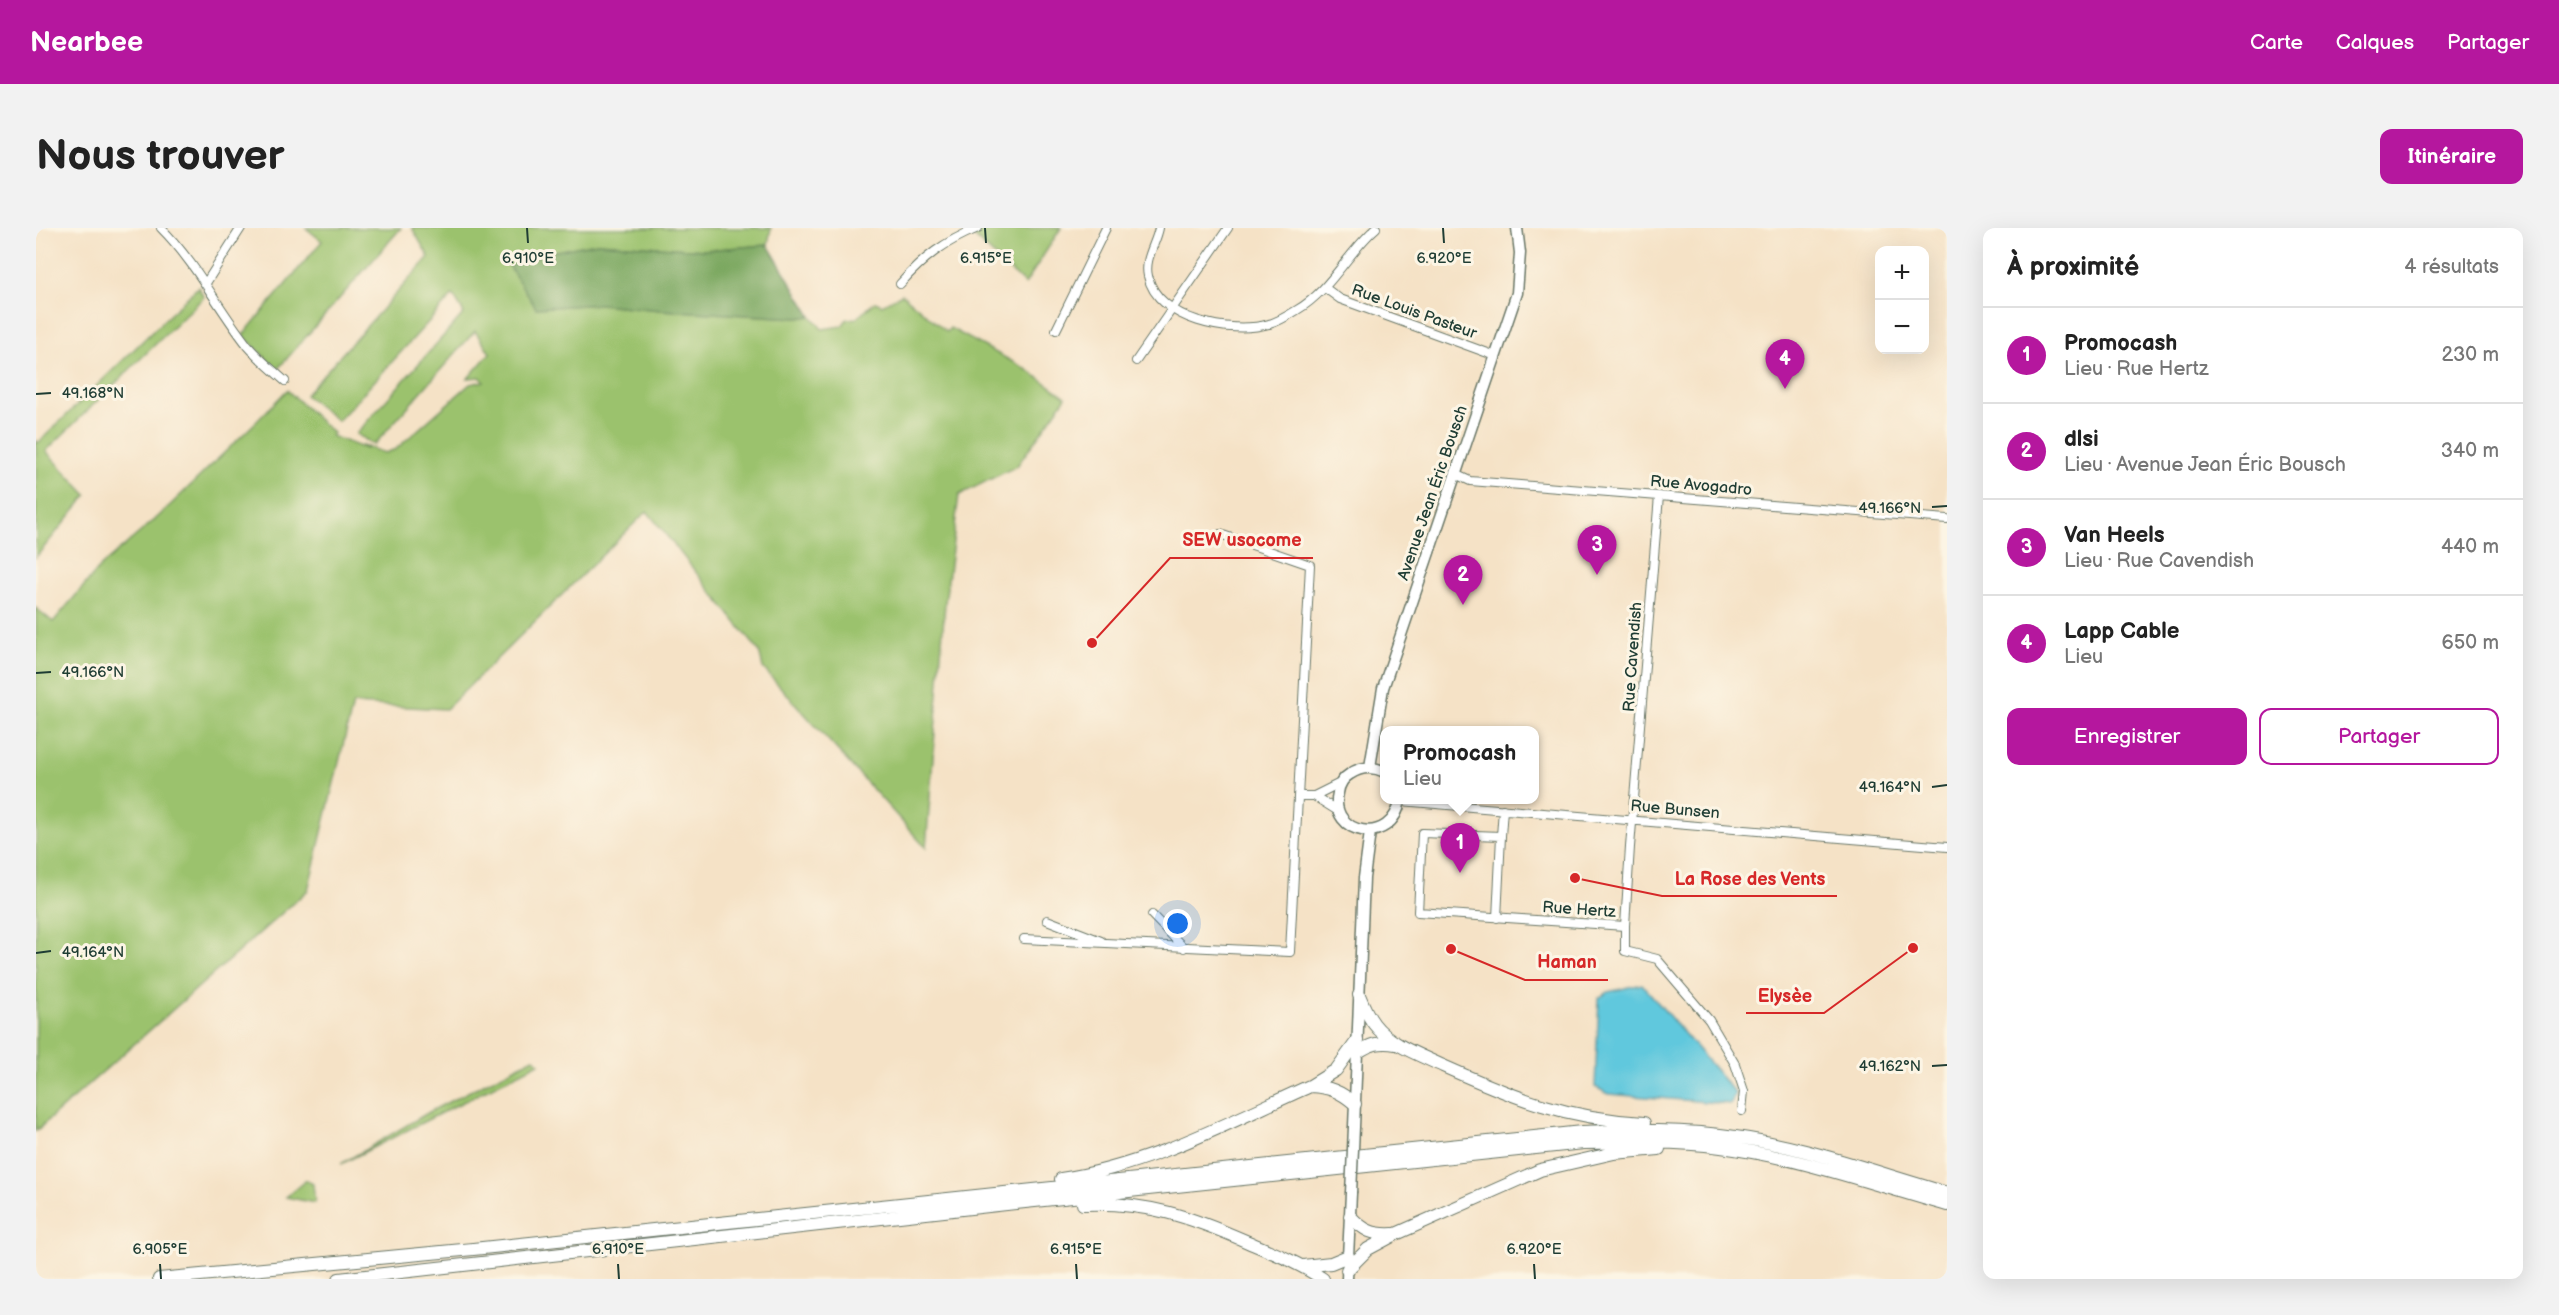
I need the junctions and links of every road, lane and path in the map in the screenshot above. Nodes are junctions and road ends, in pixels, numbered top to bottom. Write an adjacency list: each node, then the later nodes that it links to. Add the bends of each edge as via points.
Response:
1 (161, 228): 9 (street)
2 (241, 228): 9 (street)
3 (978, 228): 10 (street, via 922,259)
4 (1106, 228): 13 (street)
5 (1159, 228): 12 (street, via 1147,274 1152,291)
6 (1228, 228): 12 (street)
7 (1376, 228): 11 (street)
8 (1516, 228): 14 (main road, Avenue Jean Éric Bousch, via 1520,253 1517,293)
9 (206, 283): 16 (street, via 250,348)
10 (900, 285)
11 (1325, 288): 12 (street, via 1298,310 1269,324 1232,327 1193,320); 14 (street, Rue Louis Pasteur, via 1340,299)
12 (1172, 309): 15 (street)
13 (1056, 330)
14 (1496, 356): 17 (main road, Avenue Jean Éric Bousch)
15 (1136, 361)
16 (285, 381)
17 (1455, 474): 18 (street, Rue Avogadro, via 1470,481); 21 (main road, Avenue Jean Éric Bousch, via 1383,688)
18 (1659, 496): 19 (street, Rue Avogadro); 30 (street, Rue Cavendish)
19 (1947, 519)
20 (1220, 534): 24 (street, via 1310,565)
21 (1370, 767): 22 (main road); 23 (main road, via 1359,768)
22 (1380, 770)
23 (1342, 782): 25 (street); 29 (main road, via 1336,799)
24 (1299, 796): 25 (street); 40 (street, via 1290,952)
25 (1314, 796): 29 (street)
26 (1399, 804): 31 (main road, via 1391,822)
27 (1446, 804): 28 (street, Rue Bunsen)
28 (1503, 809): 30 (street, Rue Bunsen); 32 (street)
29 (1338, 811): 31 (main road, via 1355,829)
30 (1633, 820): 33 (street, Rue Bunsen); 37 (street, Rue Hertz)
31 (1370, 832): 41 (main road)
32 (1501, 836): 35 (street); 35 (street, Rue Hertz, via 1422,833 1418,912)
33 (1947, 847)
34 (1152, 915): 40 (street)
35 (1497, 918): 37 (street, Rue Hertz)
36 (1047, 920): 39 (street)
37 (1624, 926): 46 (street, via 1625,951 1657,959 1709,1020 1735,1064 1744,1091)
38 (1024, 939): 39 (street)
39 (1109, 944): 40 (street)
40 (1184, 948)
41 (1359, 995): 42 (highway, via 1373,1023); 43 (main road)
42 (1397, 1044): 43 (highway); 47 (highway, via 1504,1093 1553,1110 1600,1120 1684,1126)
43 (1357, 1047): 44 (highway, via 1336,1070); 45 (main road)
44 (1310, 1086): 45 (highway, via 1341,1092); 49 (highway, via 1139,1162 1090,1175)
45 (1355, 1104): 52 (main road, bridge)
46 (1742, 1111)
47 (1721, 1141): 48 (highway, via 1807,1152); 49 (highway, via 1642,1130 1582,1132); 50 (highway, via 1584,1143); 51 (highway); 53 (highway, via 1691,1150 1614,1153 1539,1170)
48 (1947, 1193)
49 (965, 1197): 57 (highway)
50 (1025, 1202): 55 (highway, via 1113,1202 1154,1207 1195,1219); 58 (highway)
51 (1947, 1205)
52 (1350, 1216): 53 (highway, via 1363,1230 1377,1235); 54 (main road)
53 (1396, 1234): 56 (highway, via 1368,1249)
54 (1348, 1256): 55 (highway, via 1331,1263); 56 (main road)
55 (1302, 1266): 59 (highway)
56 (1347, 1275)
57 (159, 1279)
58 (339, 1279)
59 (1323, 1279)

